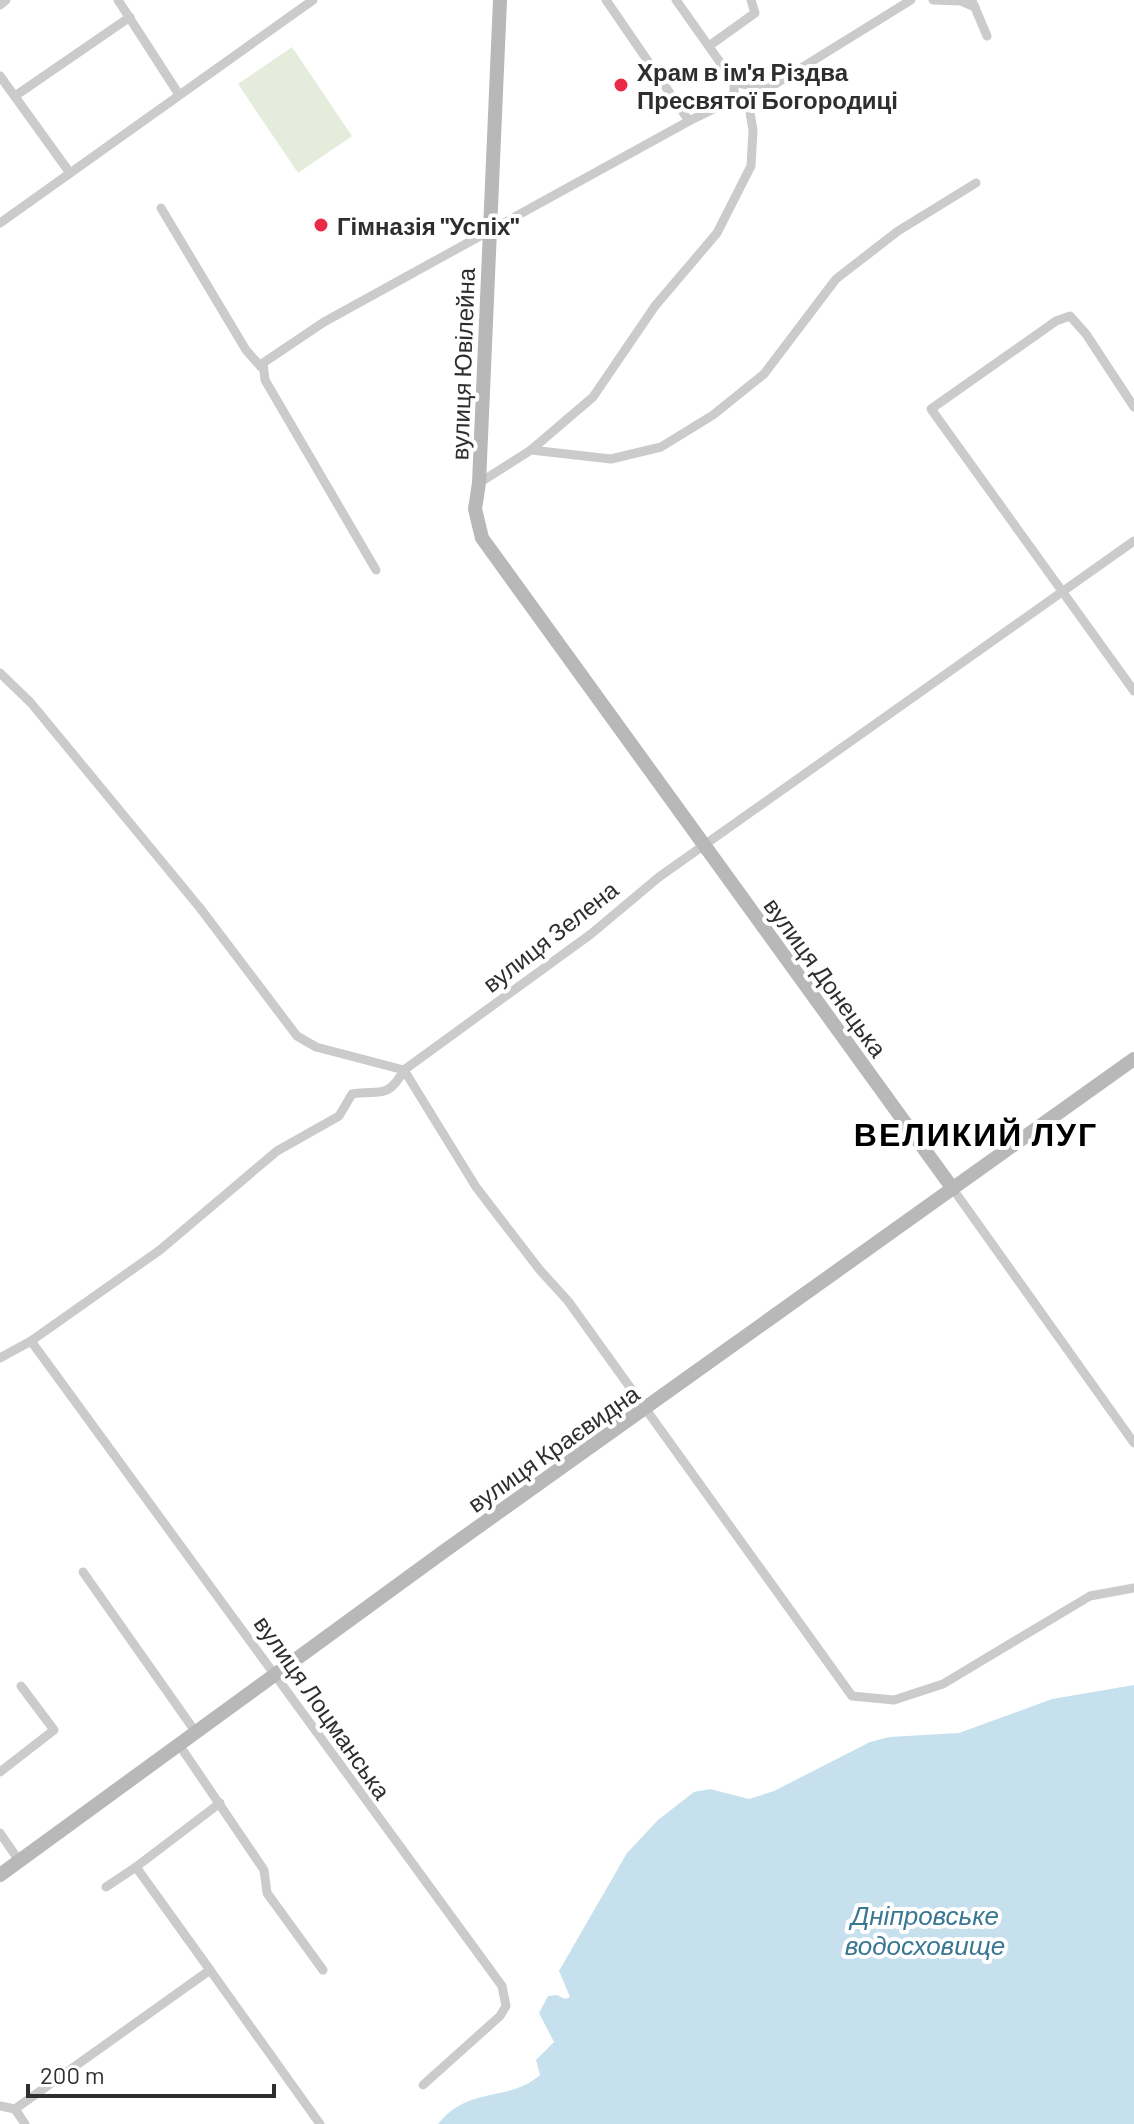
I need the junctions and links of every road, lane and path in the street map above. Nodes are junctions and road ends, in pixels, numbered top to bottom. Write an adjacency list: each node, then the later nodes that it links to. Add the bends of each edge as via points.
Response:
1 (6, 0): 12 (street)
2 (118, 0): 13 (street)
3 (313, 0): 19 (street)
4 (500, 0): 28 (street, вулиця Ювілейна)
5 (606, 0): 23 (street)
6 (676, 0): 15 (street)
7 (751, 0): 15 (street, via 755,13)
8 (911, 0): 18 (street)
9 (933, 0): 10 (street)
10 (950, 0): 11 (street)
11 (973, 4): 14 (street)
12 (0, 5)
13 (130, 17): 19 (street); 20 (street)
14 (987, 36)
15 (709, 46): 17 (street)
16 (0, 76): 20 (street)
17 (734, 82): 18 (street); 21 (street)
18 (766, 89): 22 (street)
19 (178, 93): 24 (street)
20 (15, 96): 24 (street)
21 (734, 99): 22 (street); 23 (street)
22 (748, 101): 31 (street, via 751,166 717,233 655,306 593,397)
23 (689, 121): 28 (street)
24 (70, 173): 27 (street)
25 (976, 183): 31 (street, via 898,231 836,279 764,374 661,447 611,459)
26 (161, 208): 29 (street)
27 (0, 223)
28 (490, 229): 29 (street, via 324,322); 32 (street, вулиця Ювілейна)
29 (261, 367): 35 (street)
30 (1134, 407): 36 (street, via 1070,316 931,409)
31 (531, 450): 32 (street)
32 (479, 483): 33 (street, вулиця Ювілейна, via 475,509)
33 (482, 538): 39 (street, вулиця Донецька)
34 (1134, 541): 36 (street, вулиця Зелена)
35 (376, 570)
36 (1063, 592): 38 (street); 39 (street, вулиця Зелена)
37 (0, 673): 41 (street, via 31,703 200,908 297,1036 316,1047)
38 (1134, 691)
39 (705, 847): 41 (street, вулиця Зелена); 42 (street, вулиця Донецька)
40 (1134, 1059): 42 (street, вулиця Краєвидна)
41 (404, 1070): 43 (street, вулиця Зелена, via 383,1093 352,1094 339,1116 277,1151 169,1243); 45 (street, via 468,1176 561,1292)
42 (953, 1189): 45 (street, вулиця Краєвидна); 46 (street, вулиця Донецька)
43 (31, 1341): 44 (street, вулиця Зелена); 49 (street, вулиця Лоцманська)
44 (0, 1358)
45 (645, 1410): 48 (street, via 802,1622 844,1690 861,1699 894,1700 943,1684 1090,1596); 49 (street, вулиця Краєвидна)
46 (1134, 1443)
47 (83, 1572): 51 (street)
48 (1134, 1588)
49 (278, 1676): 51 (street, вулиця Краєвидна); 62 (street, вулиця Лоцманська, via 506,1995 506,2006 493,2025)
50 (21, 1686): 53 (street, via 54,1730)
51 (197, 1734): 52 (street, вулиця Краєвидна)
52 (180, 1746): 54 (street); 56 (street, вулиця Краєвидна)
53 (0, 1772)
54 (220, 1803): 57 (street); 61 (street, via 264,1870 267,1893)
55 (0, 1833): 56 (street)
56 (20, 1862): 58 (street, вулиця Краєвидна)
57 (136, 1867): 59 (street); 60 (street)
58 (0, 1875)
59 (106, 1887)
60 (210, 1970): 64 (street); 66 (street)
61 (323, 1970)
62 (423, 2085)
63 (0, 2106): 64 (street)
64 (15, 2109): 65 (street)
65 (25, 2124)
66 (320, 2124)

